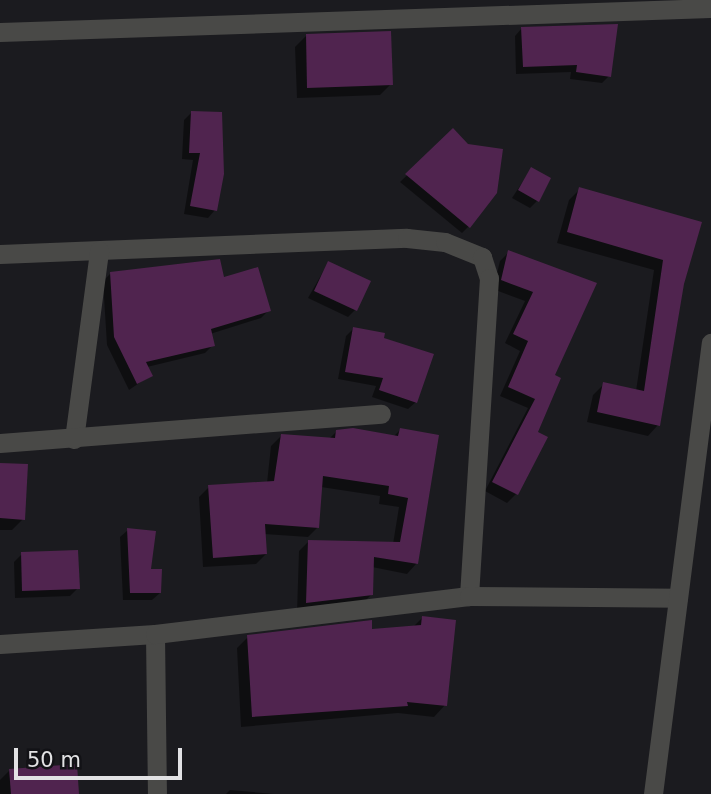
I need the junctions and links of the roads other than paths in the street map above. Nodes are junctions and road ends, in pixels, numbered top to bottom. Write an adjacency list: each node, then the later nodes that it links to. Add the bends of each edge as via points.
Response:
1 (711, 8): 2 (street)
2 (0, 32)
3 (99, 251): 4 (street); 8 (street); 10 (street, via 407,238 445,242 482,257 489,278)
4 (0, 254)
5 (711, 343): 7 (street)
6 (381, 414): 8 (street)
7 (706, 420): 11 (street)
8 (74, 439): 9 (street)
9 (0, 443)
10 (469, 596): 11 (street); 12 (street)
11 (678, 598): 15 (street)
12 (155, 634): 13 (street); 14 (street)
13 (0, 644)
14 (157, 794)
15 (653, 794)

